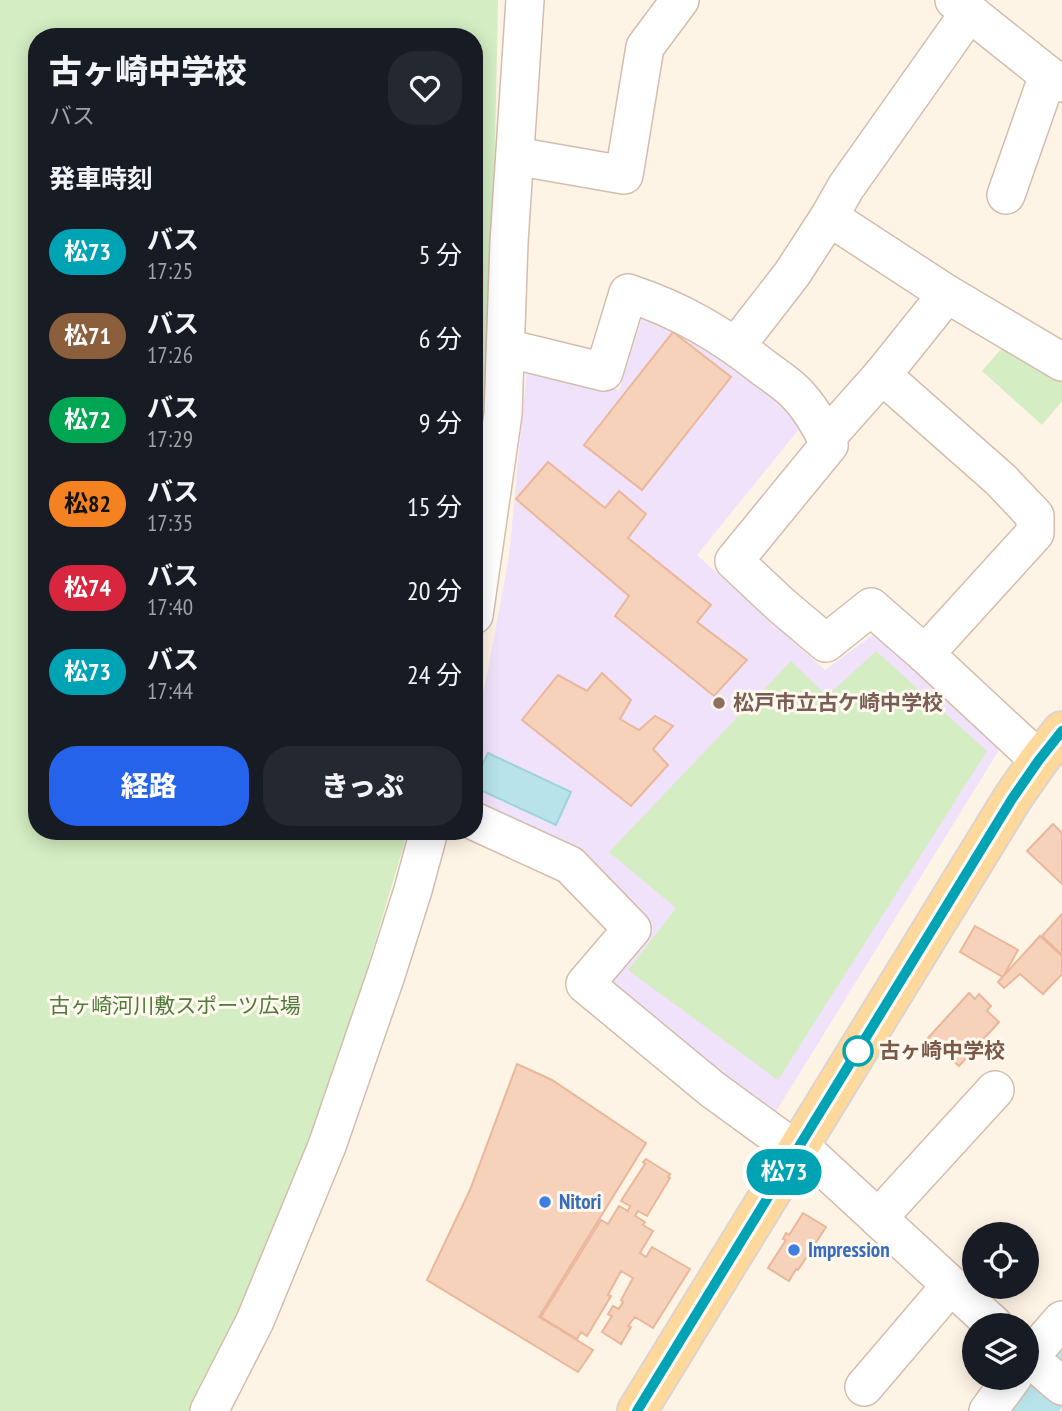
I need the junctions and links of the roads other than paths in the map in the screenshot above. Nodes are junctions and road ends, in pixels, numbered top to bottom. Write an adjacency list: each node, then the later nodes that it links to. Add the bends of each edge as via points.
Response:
1 (525, 0): 5 (street)
2 (680, 0): 5 (street, via 645,47 624,175)
3 (962, 6): 4 (street); 7 (street)
4 (1055, 79): 6 (street)
5 (515, 156): 10 (street)
6 (1006, 195)
7 (829, 217): 8 (street); 9 (street)
8 (947, 294): 11 (street); 12 (street)
9 (736, 346): 10 (street, via 692,319 628,293 604,372); 13 (street, via 794,391)
10 (506, 348): 14 (street, via 503,414)
11 (1062, 362)
12 (882, 375): 13 (street); 15 (street, via 1035,516 1035,533)
13 (826, 438): 15 (street, via 829,445 734,561 826,643 871,607)
14 (483, 553)
15 (925, 654): 16 (street)
16 (1055, 742): 20 (main road, via 977,855)
17 (483, 825): 20 (street, via 570,865 632,929 585,984 712,1089)
18 (427, 840): 30 (street, via 327,1146 255,1321)
19 (995, 1090): 21 (street)
20 (799, 1148): 21 (street); 31 (main road)
21 (878, 1218): 22 (street)
22 (951, 1285): 23 (street); 27 (street)
23 (981, 1313)
24 (1062, 1320): 25 (street)
25 (1039, 1346)
26 (1039, 1372): 28 (street)
27 (864, 1387)
28 (1062, 1387)
29 (1004, 1390): 32 (street)
30 (209, 1411)
31 (637, 1411)
32 (989, 1411)

